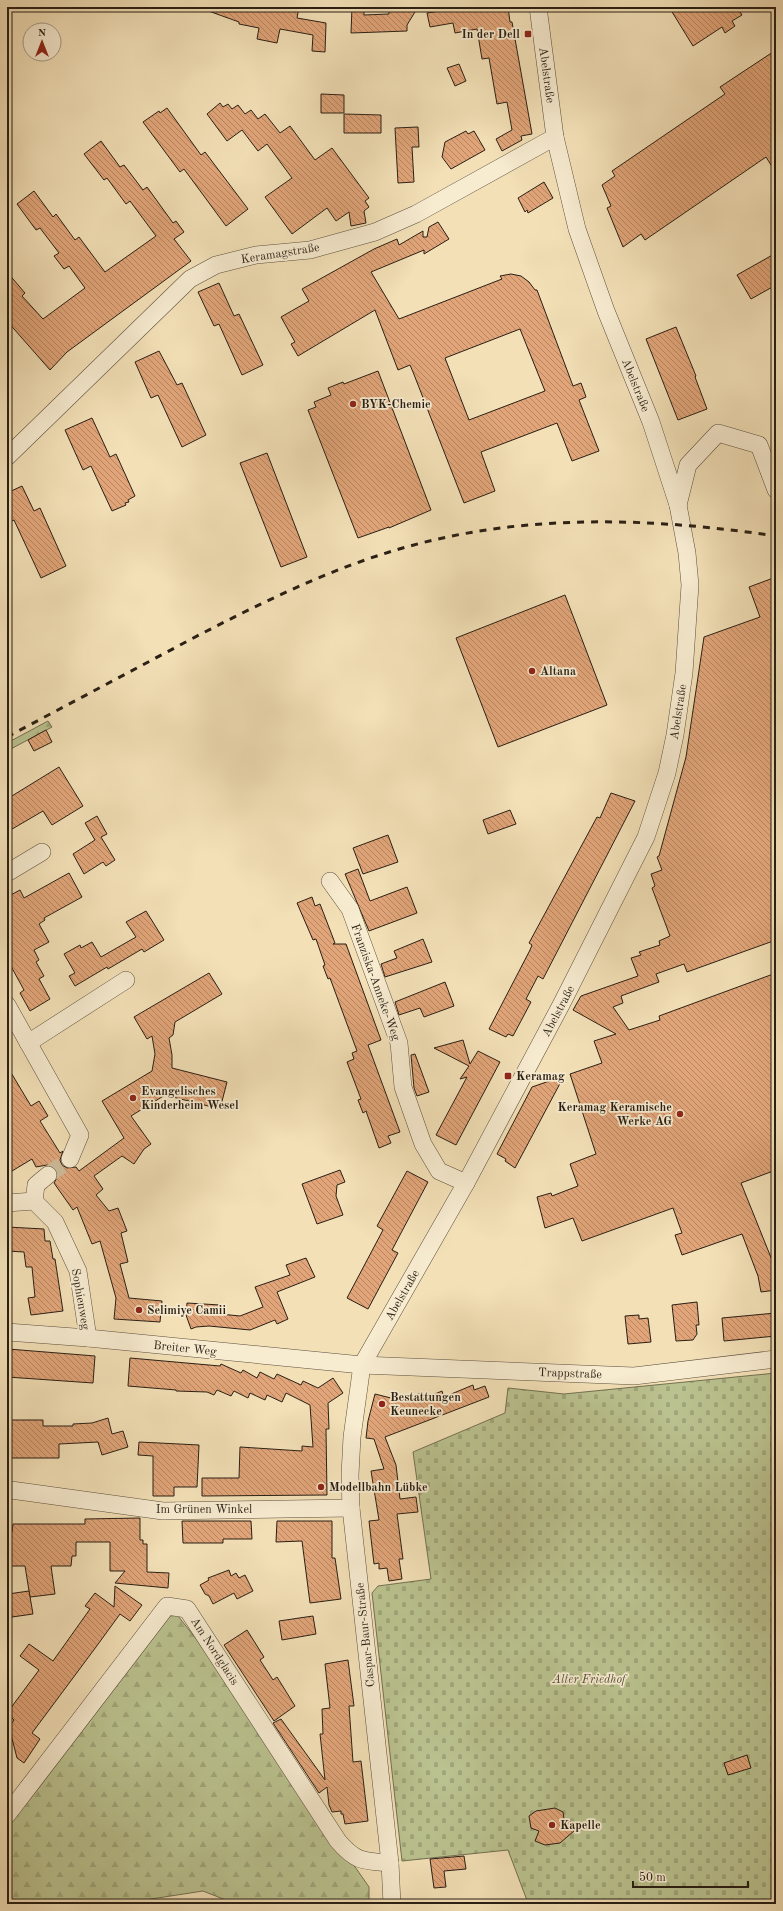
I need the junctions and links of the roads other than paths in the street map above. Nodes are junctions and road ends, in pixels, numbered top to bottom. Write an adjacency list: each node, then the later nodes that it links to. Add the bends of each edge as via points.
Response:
1 (538, 7): 2 (street, Abelstraße)
2 (555, 137): 3 (street, Keramagstraße, via 416,214 375,232 310,250 256,255 216,265 190,279); 5 (street, Abelstraße, via 577,229 606,311 651,422)
3 (7, 456)
4 (776, 490): 5 (street, via 759,445 718,433 688,465)
5 (678, 505): 14 (street, Abelstraße, via 688,565 689,611 675,735 664,780 646,837 561,1005)
6 (42, 852): 7 (street)
7 (7, 873)
8 (330, 881): 14 (street, Franziska-Anneke-Weg, via 350,909 399,1044 403,1086 423,1144 439,1171)
9 (126, 980): 11 (street)
10 (7, 1005): 11 (street)
11 (28, 1043): 12 (street, via 80,1135)
12 (70, 1159)
13 (48, 1175): 15 (street, via 36,1185)
14 (466, 1183): 20 (street, Abelstraße)
15 (34, 1201): 16 (street); 18 (street, Sophienweg, via 55,1222 78,1270)
16 (7, 1203)
17 (7, 1332): 18 (street, Breiter Weg)
18 (88, 1338): 20 (street, Breiter Weg)
19 (776, 1359): 20 (street, Trappstraße, via 634,1376)
20 (362, 1365): 22 (street, Caspar-Baur-Straße, via 352,1437)
21 (11, 1490): 22 (street, Im Grünen Winkel, via 163,1511)
22 (351, 1508): 24 (street, Caspar-Baur-Straße)
23 (7, 1815): 24 (street, Am Nordglacis, via 167,1606 187,1609 338,1841 350,1854 364,1861)
24 (390, 1863): 25 (street, Caspar-Baur-Straße)
25 (392, 1904)

